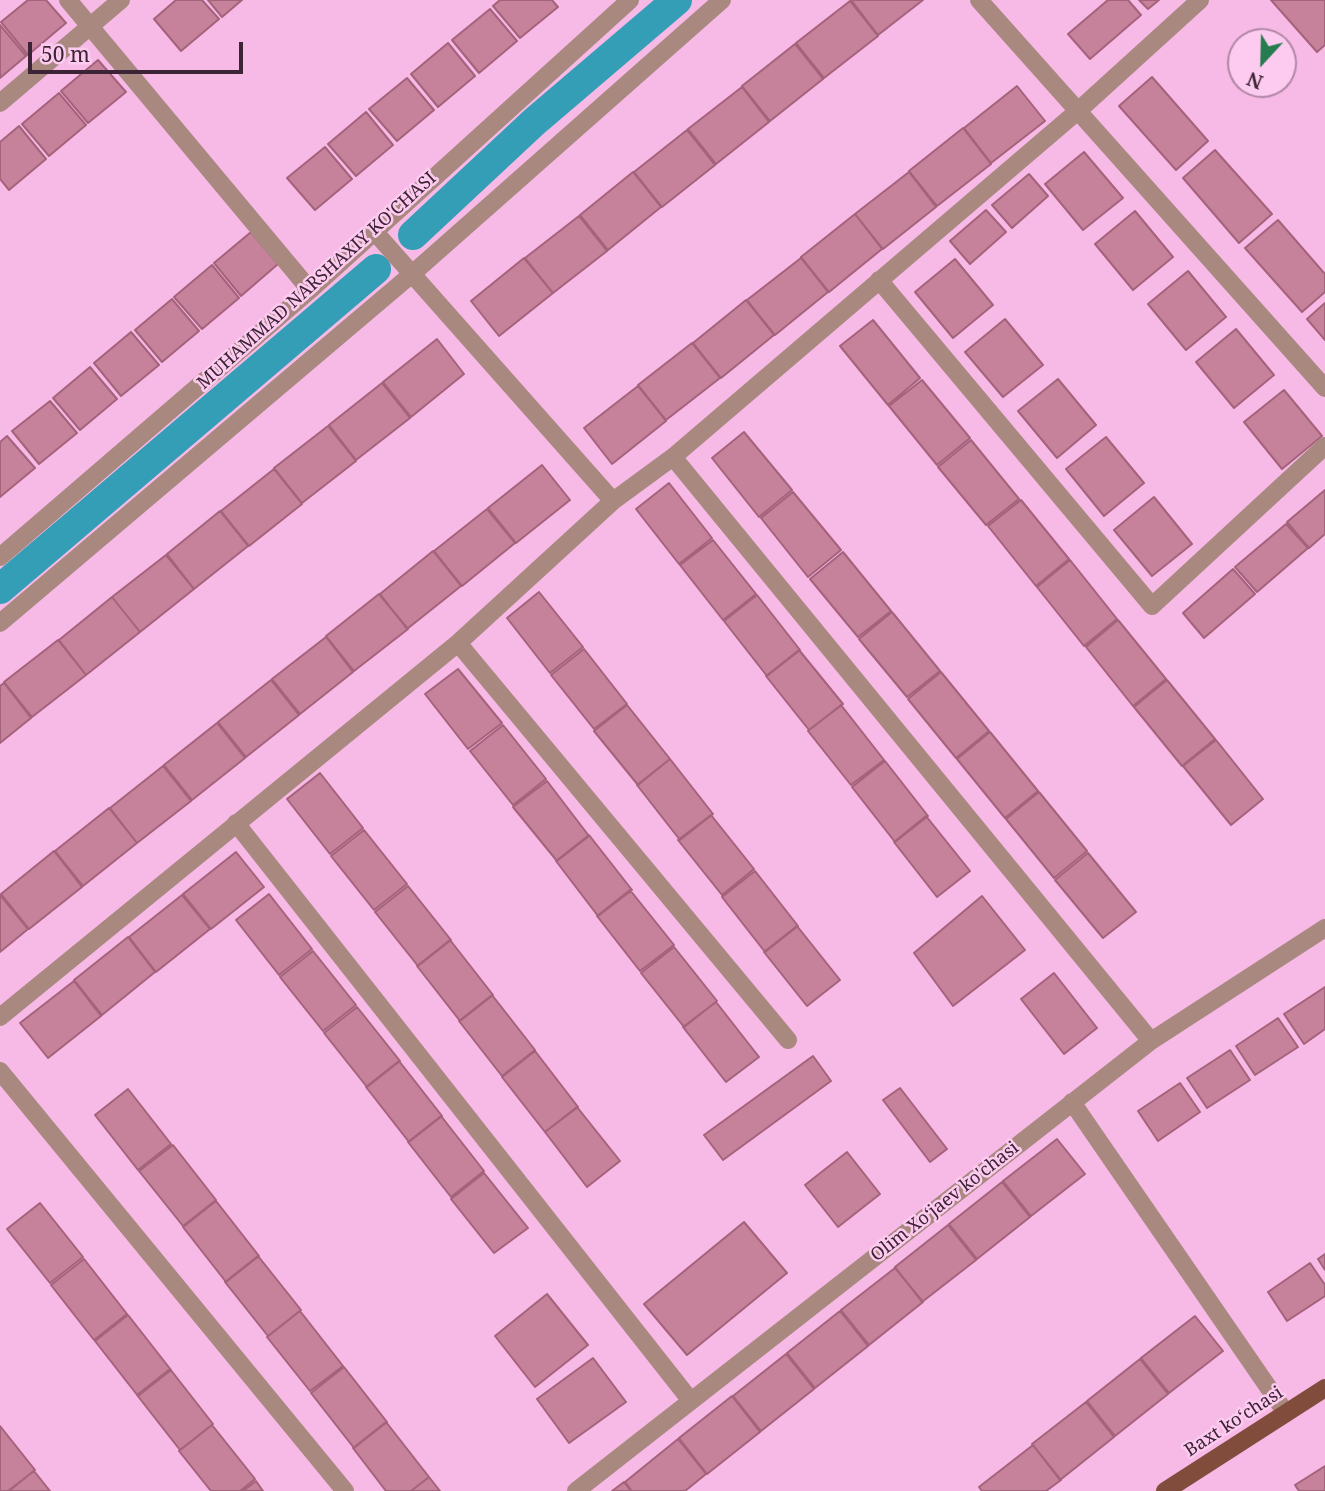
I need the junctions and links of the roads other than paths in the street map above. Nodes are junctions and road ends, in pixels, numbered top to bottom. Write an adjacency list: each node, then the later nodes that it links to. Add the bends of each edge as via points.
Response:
1 (68, 0): 7 (street)
2 (121, 0): 7 (street)
3 (630, 0): 10 (street, MUHAMMAD NARSHAXIY KO'CHASI)
4 (722, 0): 11 (street)
5 (979, 0): 9 (street)
6 (1200, 0): 9 (street)
7 (90, 27): 8 (street); 13 (street)
8 (0, 103)
9 (1079, 110): 12 (street); 14 (street)
10 (374, 231): 11 (street); 13 (street, MUHAMMAD NARSHAXIY KO'CHASI)
11 (412, 274): 17 (street); 19 (street)
12 (879, 280): 15 (street, via 1152,606); 16 (street)
13 (310, 290): 18 (street, MUHAMMAD NARSHAXIY KO'CHASI)
14 (1325, 388)
15 (1325, 446)
16 (673, 457): 17 (street); 25 (street)
17 (613, 501): 20 (street)
18 (0, 557)
19 (0, 623)
20 (458, 643): 21 (street); 24 (street)
21 (236, 823): 23 (street); 29 (street)
22 (1325, 928): 25 (street, Olim Xoʻjaev ko'chasi)
23 (0, 1017)
24 (789, 1040)
25 (1151, 1041): 27 (street, Olim Xoʻjaev ko'chasi)
26 (0, 1071): 31 (street)
27 (1072, 1102): 29 (street, Olim Xoʻjaev ko'chasi); 30 (street)
28 (1325, 1388): 30 (main road, Baxt koʻchasi)
29 (691, 1401): 32 (street, Olim Xoʻjaev ko'chasi)
30 (1286, 1413): 33 (main road, Baxt koʻchasi)
31 (345, 1491)
32 (576, 1491)
33 (1165, 1491)

